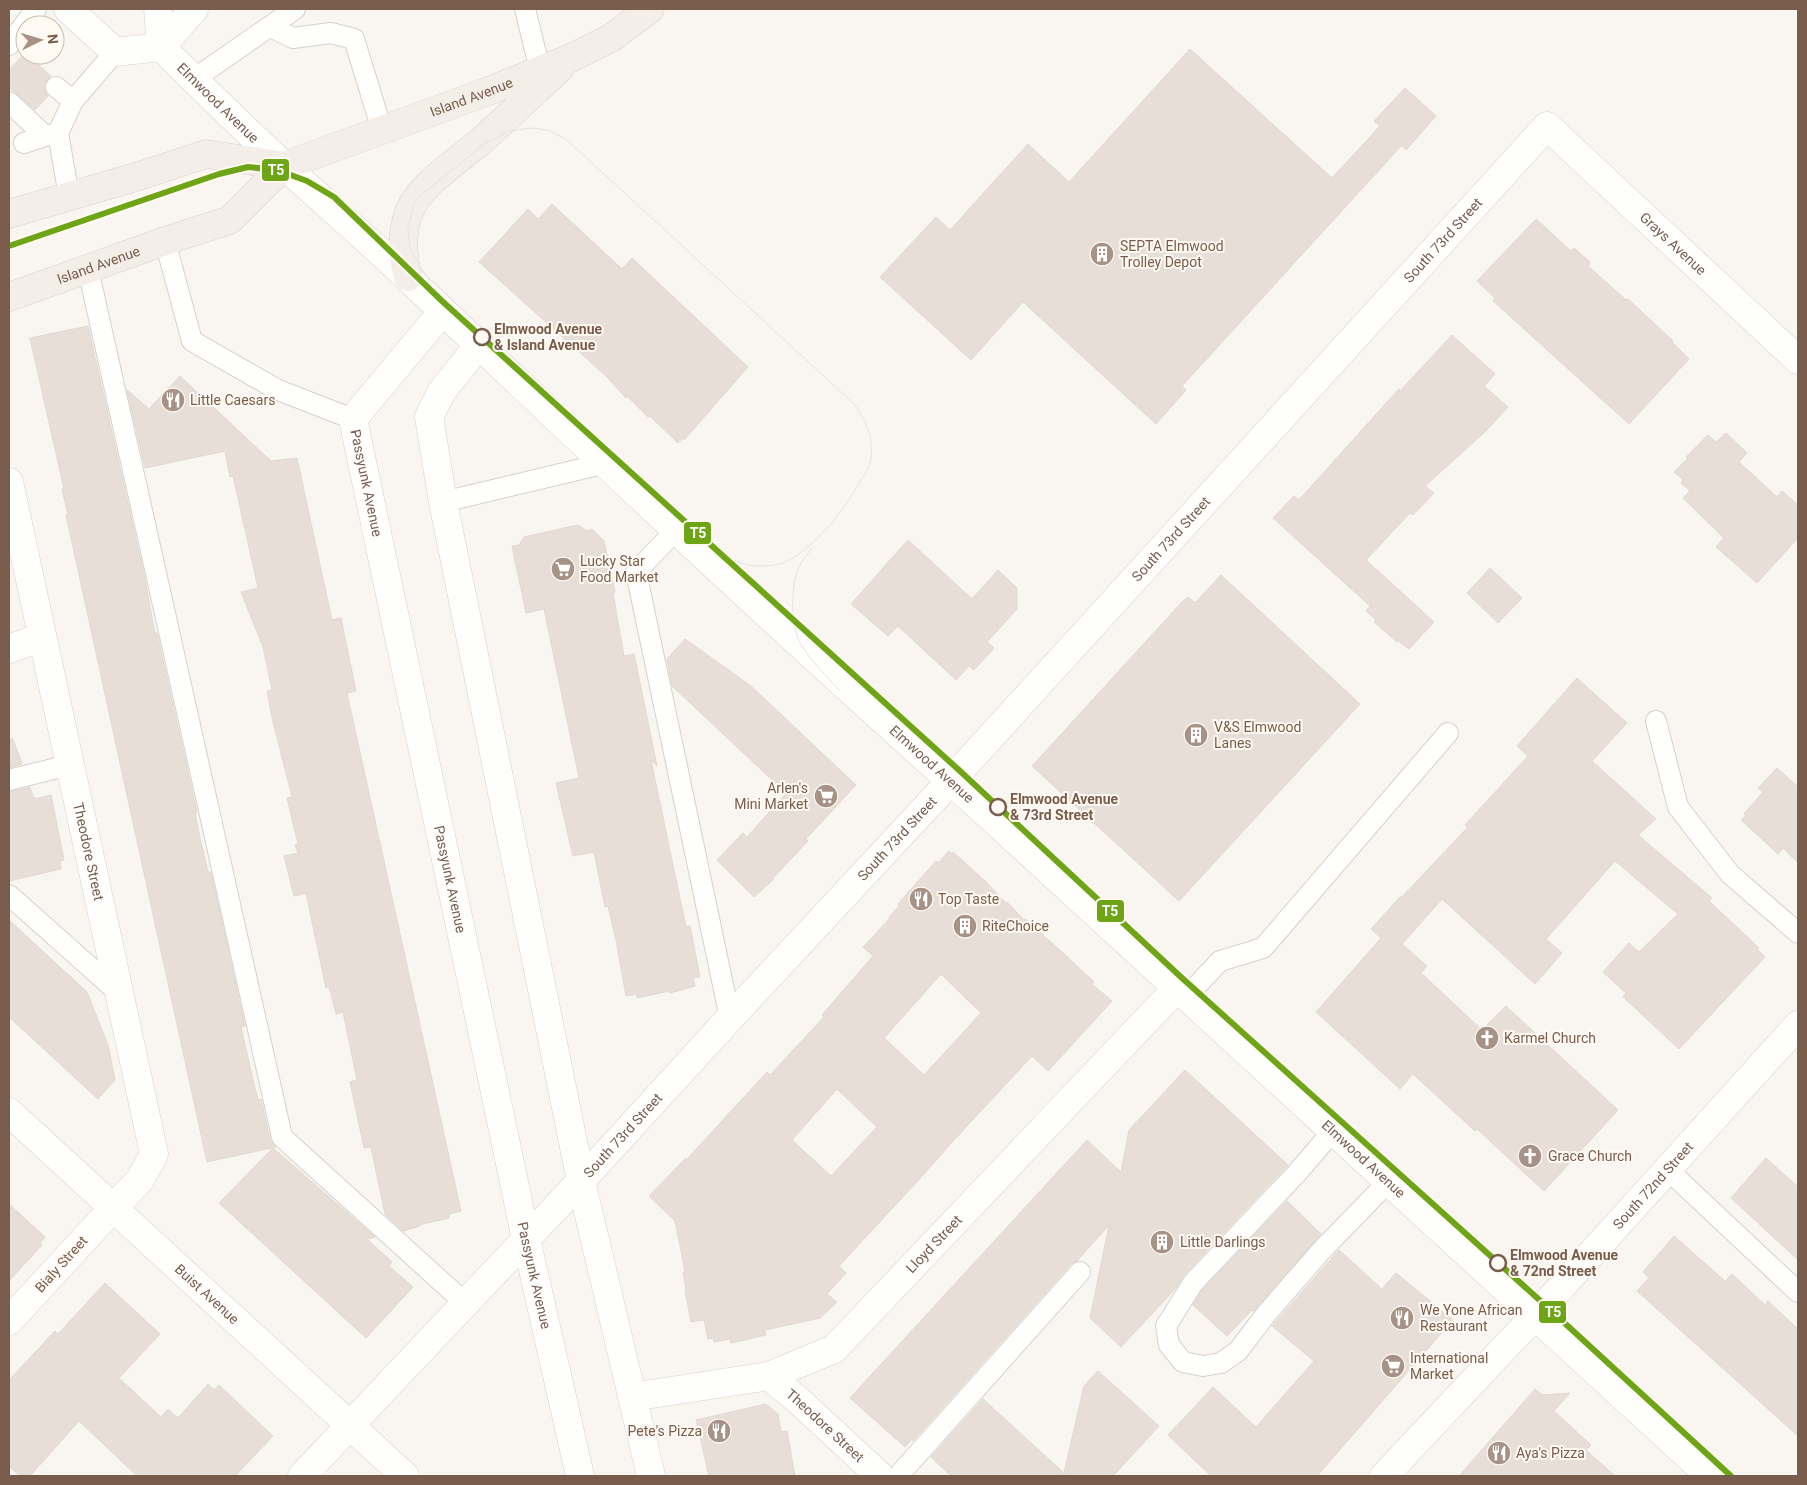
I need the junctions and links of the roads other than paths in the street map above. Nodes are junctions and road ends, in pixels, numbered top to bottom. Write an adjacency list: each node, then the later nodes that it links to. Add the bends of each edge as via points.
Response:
1 (36, 9): 10 (lane)
2 (68, 9): 11 (street)
3 (158, 9): 9 (street)
4 (194, 9): 9 (street)
5 (295, 9): 8 (lane)
6 (525, 9): 13 (lane)
7 (650, 9): 12 (main road, Island Avenue, via 611,38)
8 (271, 27): 14 (lane); 19 (lane, via 293,38 331,33 354,39)
9 (161, 46): 11 (street); 14 (street, Elmwood Avenue)
10 (13, 50)
11 (115, 52): 16 (lane)
12 (571, 58): 13 (main road, Island Avenue); 27 (main road, via 415,200 404,225 404,264)
13 (540, 70): 19 (main road, Island Avenue)
14 (194, 79): 22 (street, Elmwood Avenue)
15 (56, 87): 16 (lane)
16 (73, 100): 20 (lane)
17 (9, 102): 20 (lane)
18 (1547, 126): 31 (street, Grays Avenue); 44 (street, South 73rd Street)
19 (382, 130): 22 (main road, Island Avenue)
20 (51, 134): 21 (lane); 23 (lane)
21 (24, 144)
22 (284, 166): 23 (main road, Island Avenue, via 206,154); 25 (main road, Island Avenue, via 230,220); 27 (street, Elmwood Avenue)
23 (69, 196): 24 (main road, Island Avenue)
24 (9, 214)
25 (164, 240): 26 (main road, Island Avenue); 32 (lane, via 192,341 278,390)
26 (88, 269): 28 (main road, Island Avenue); 60 (lane, via 282,1137)
27 (408, 277): 29 (street, Elmwood Avenue)
28 (9, 297)
29 (443, 311): 30 (street, Elmwood Avenue); 32 (street, Passyunk Avenue)
30 (479, 345): 33 (street, Elmwood Avenue); 35 (street, via 442,391 429,417)
31 (1798, 360)
32 (353, 419): 57 (street, Passyunk Avenue)
33 (606, 463): 35 (lane); 37 (street, Elmwood Avenue)
34 (9, 482): 36 (street, Theodore Street)
35 (443, 502): 54 (street)
36 (12, 515): 38 (street, Theodore Street)
37 (677, 530): 44 (street, Elmwood Avenue); 49 (lane, via 636,572)
38 (42, 637): 39 (street); 42 (street, Theodore Street)
39 (9, 649)
40 (1656, 721): 46 (lane, via 1678,806 1730,874)
41 (1448, 733): 48 (lane, via 1263,948 1220,961)
42 (69, 765): 43 (lane); 47 (street, Theodore Street)
43 (9, 780)
44 (950, 781): 48 (street, Elmwood Avenue); 49 (street, South 73rd Street)
45 (9, 895): 47 (lane)
46 (1798, 933)
47 (119, 993): 56 (street, Theodore Street, via 154,1154 140,1180)
48 (1182, 993): 52 (street, Elmwood Avenue); 63 (street, Lloyd Street, via 834,1349)
49 (730, 1018): 54 (street, South 73rd Street)
50 (1798, 1025): 53 (street, South 72nd Street)
51 (9, 1112): 56 (street, Buist Avenue)
52 (1333, 1131): 55 (street, Elmwood Avenue); 55 (lane, via 1193,1283 1166,1326 1169,1345 1184,1362 1203,1366 1221,1363 1238,1351 1321,1251)
53 (1667, 1169): 59 (lane); 61 (street, South 72nd Street)
54 (581, 1181): 57 (street, South 73rd Street); 64 (street)
55 (1389, 1181): 61 (street, Elmwood Avenue)
56 (113, 1208): 62 (street, Bialy Street); 65 (street, Buist Avenue)
57 (526, 1239): 60 (street, South 73rd Street); 68 (street, Passyunk Avenue)
58 (1080, 1272): 71 (lane)
59 (1798, 1292)
60 (465, 1304): 65 (street, South 73rd Street)
61 (1535, 1314): 72 (street, South 72nd Street); 73 (street, Elmwood Avenue)
62 (9, 1321)
63 (768, 1376): 64 (street, Lloyd Street); 70 (street, Theodore Street)
64 (632, 1397): 69 (street)
65 (349, 1425): 66 (street, South 73rd Street); 67 (street, Buist Avenue)
66 (302, 1476)
67 (405, 1476)
68 (580, 1476)
69 (651, 1476)
70 (880, 1476)
71 (898, 1476)
72 (1384, 1476)
73 (1710, 1476)

